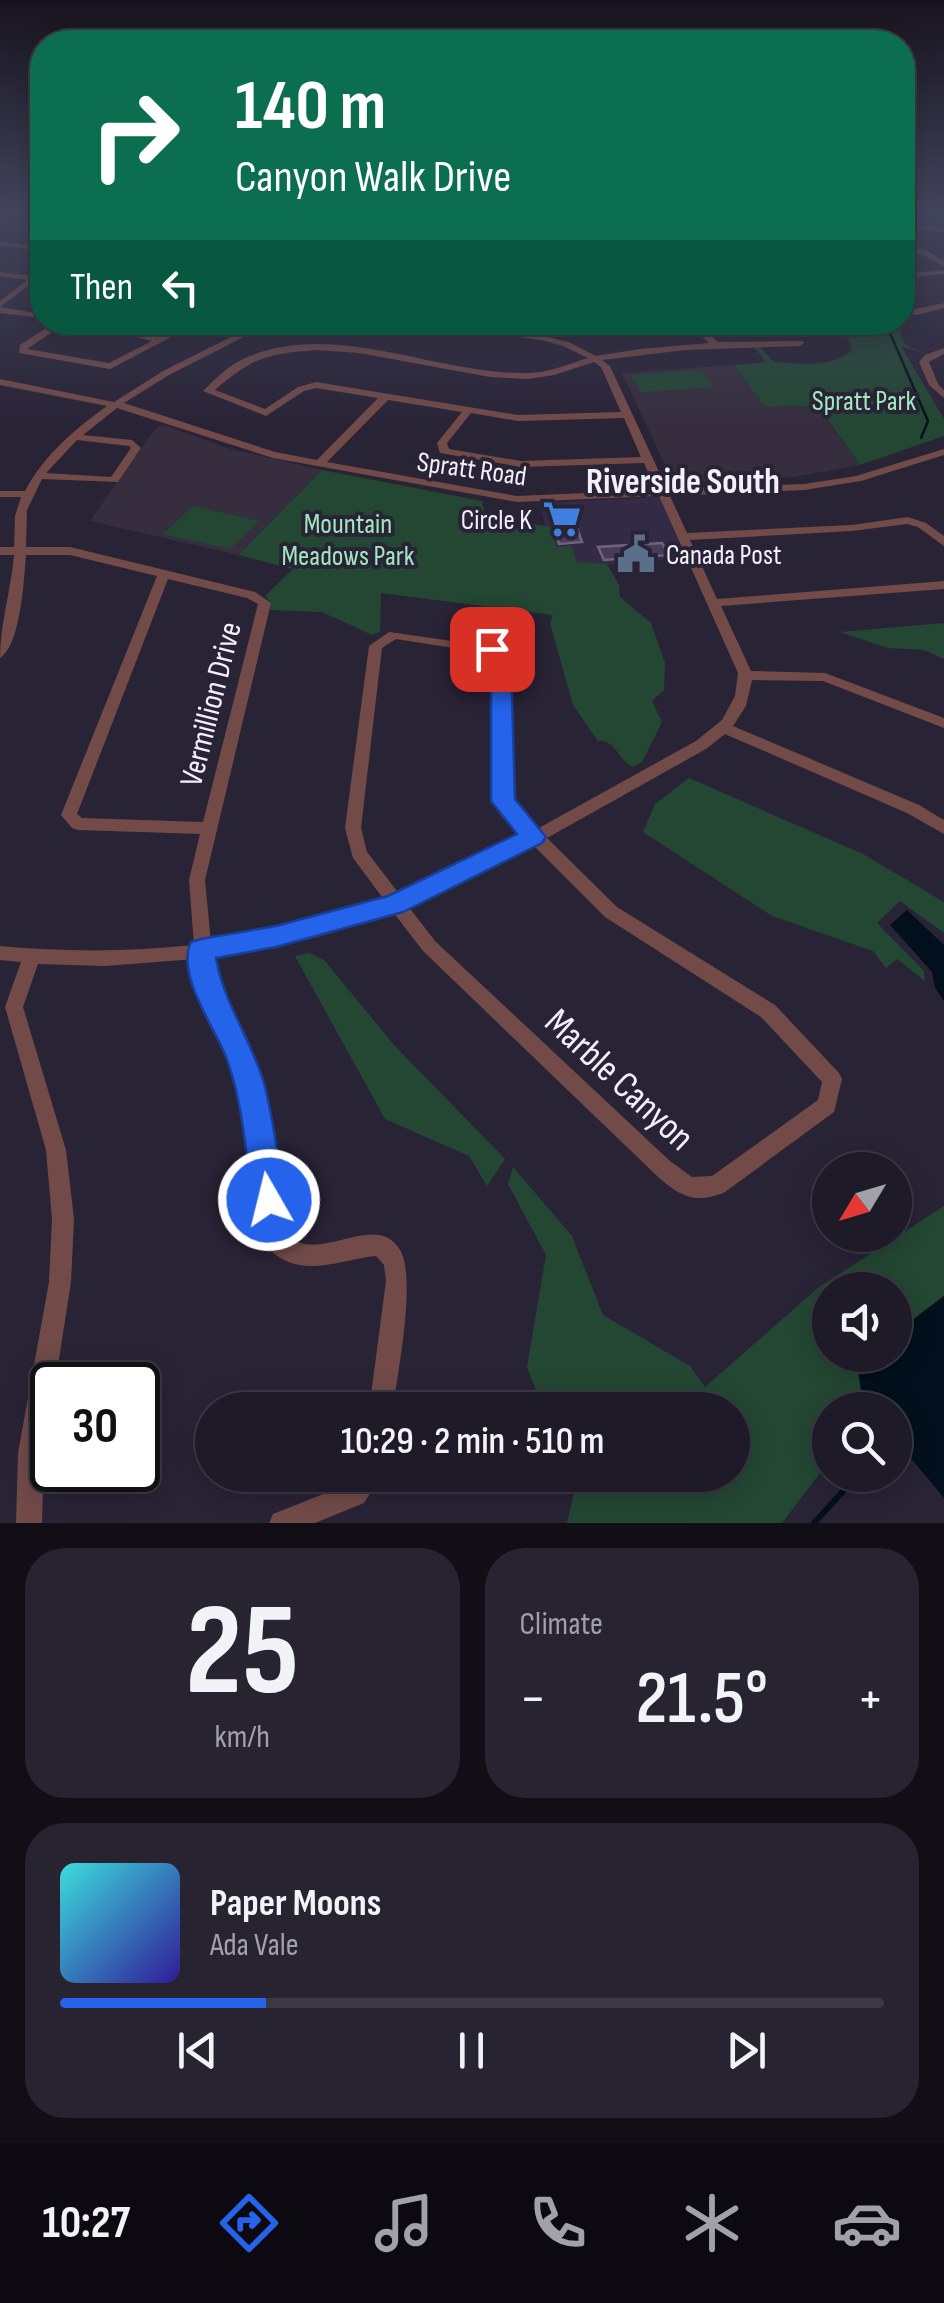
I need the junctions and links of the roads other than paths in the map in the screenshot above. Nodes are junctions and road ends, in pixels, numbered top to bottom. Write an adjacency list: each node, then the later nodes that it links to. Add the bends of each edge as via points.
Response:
1 (30, 285): 3 (street)
2 (944, 306): 4 (street)
3 (0, 308): 5 (street)
4 (915, 312)
5 (30, 314)
6 (42, 335): 12 (street, via 22,351 106,366)
7 (138, 335): 12 (street)
8 (165, 335): 12 (street)
9 (239, 335): 20 (street, via 197,353)
10 (514, 335): 16 (street, via 558,341)
11 (706, 335): 14 (street)
12 (156, 339)
13 (800, 343): 14 (street)
14 (716, 346): 16 (street)
15 (944, 352): 18 (street, via 924,362)
16 (596, 358): 19 (street, via 525,376 290,346 233,368 208,391 266,413 311,386); 22 (street)
17 (0, 382): 20 (street, Spratt Road)
18 (944, 395)
19 (386, 396): 21 (street); 26 (street)
20 (119, 404): 23 (street); 26 (street, Spratt Road, via 250,449)
21 (469, 410): 22 (street, via 554,419); 25 (street, via 442,443 444,450 521,464)
22 (629, 415): 25 (street)
23 (75, 438): 27 (street); 27 (street, via 136,448 114,480)
24 (944, 452): 30 (street, Spratt Road, via 838,483)
25 (647, 460): 30 (street)
26 (319, 464): 30 (street, Spratt Road, via 517,500)
27 (40, 476): 29 (street)
28 (0, 494): 29 (street)
29 (28, 494): 34 (street, via 20,515)
30 (664, 495): 31 (street)
31 (682, 537): 32 (street, via 903,520); 37 (street)
32 (944, 542)
33 (0, 551): 34 (street, Vermillion Drive)
34 (20, 552): 35 (street, Vermillion Drive, via 70,551); 38 (street)
35 (164, 574): 43 (street, Vermillion Drive, via 265,603); 43 (street, via 69,815 78,824)
36 (944, 585): 37 (street)
37 (713, 603): 40 (street)
38 (7, 616): 39 (street)
39 (0, 654)
40 (745, 675): 41 (street, via 826,677); 42 (street, via 743,698)
41 (944, 722)
42 (724, 728): 44 (street); 45 (street)
43 (210, 828): 47 (street, Vermillion Drive, via 197,880)
44 (944, 828)
45 (534, 837): 46 (street); 46 (street, via 503,801 497,651 401,635 383,639 376,646 353,828 359,854); 46 (street, Marble Canyon, via 611,912 779,1019 832,1079 826,1105 718,1185 688,1187 443,960)
46 (394, 904): 47 (street)
47 (201, 950): 49 (street); 50 (street, Vermillion Drive, via 208,994 250,1086 277,1240 299,1257 377,1245 396,1263)
48 (0, 952): 49 (street)
49 (32, 957): 52 (street, via 15,1014 56,1150 63,1219 60,1282 31,1454)
50 (382, 1392)
51 (357, 1492): 53 (street)
52 (29, 1523)
53 (282, 1523)

